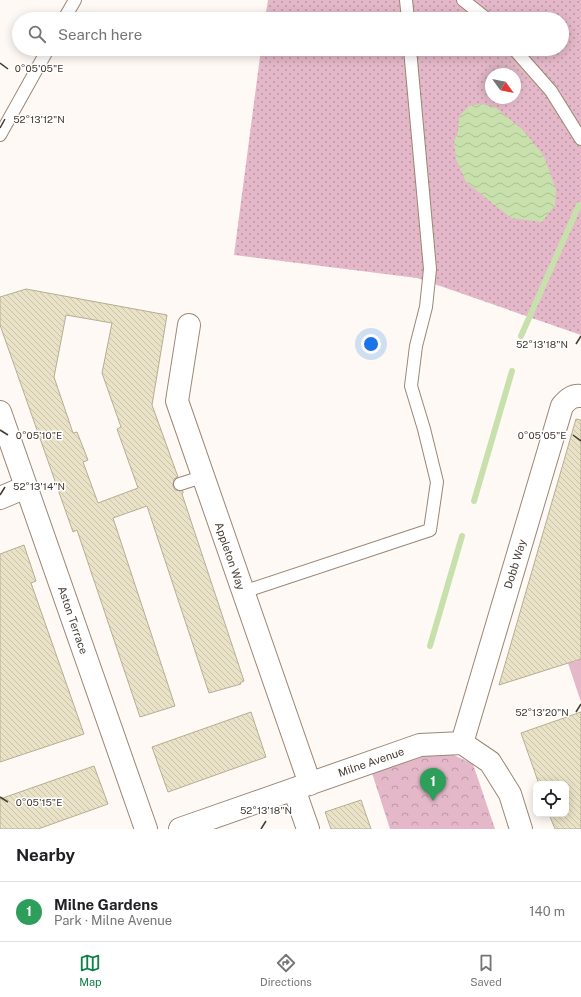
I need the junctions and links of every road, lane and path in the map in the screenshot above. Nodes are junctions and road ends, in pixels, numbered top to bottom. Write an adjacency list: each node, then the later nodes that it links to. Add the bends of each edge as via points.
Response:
1 (75, 0): 4 (lane)
2 (406, 0): 5 (lane)
3 (463, 0): 6 (lane)
4 (68, 12)
5 (407, 12)
6 (478, 12)
7 (44, 56): 10 (lane)
8 (411, 56): 19 (lane, via 430,269 426,307 416,346 411,386 437,482 430,530)
9 (520, 56): 11 (lane, via 551,91)
10 (0, 135)
11 (581, 139)
12 (189, 325): 15 (street, Appleton Way, via 177,401)
13 (581, 396): 20 (street, Dobb Way, via 569,398 562,406)
14 (0, 412): 17 (street, Aston Terrace)
15 (202, 477): 16 (lane); 21 (street, Appleton Way)
16 (180, 484)
17 (26, 487): 18 (street); 22 (street, Aston Terrace)
18 (0, 498)
19 (252, 589)
20 (462, 743): 21 (street, Milne Avenue, via 420,745); 25 (street, via 490,762 510,794)
21 (302, 786): 23 (street, Milne Avenue); 24 (street, Appleton Way)
22 (146, 829)
23 (180, 829)
24 (308, 829)
25 (521, 829)

